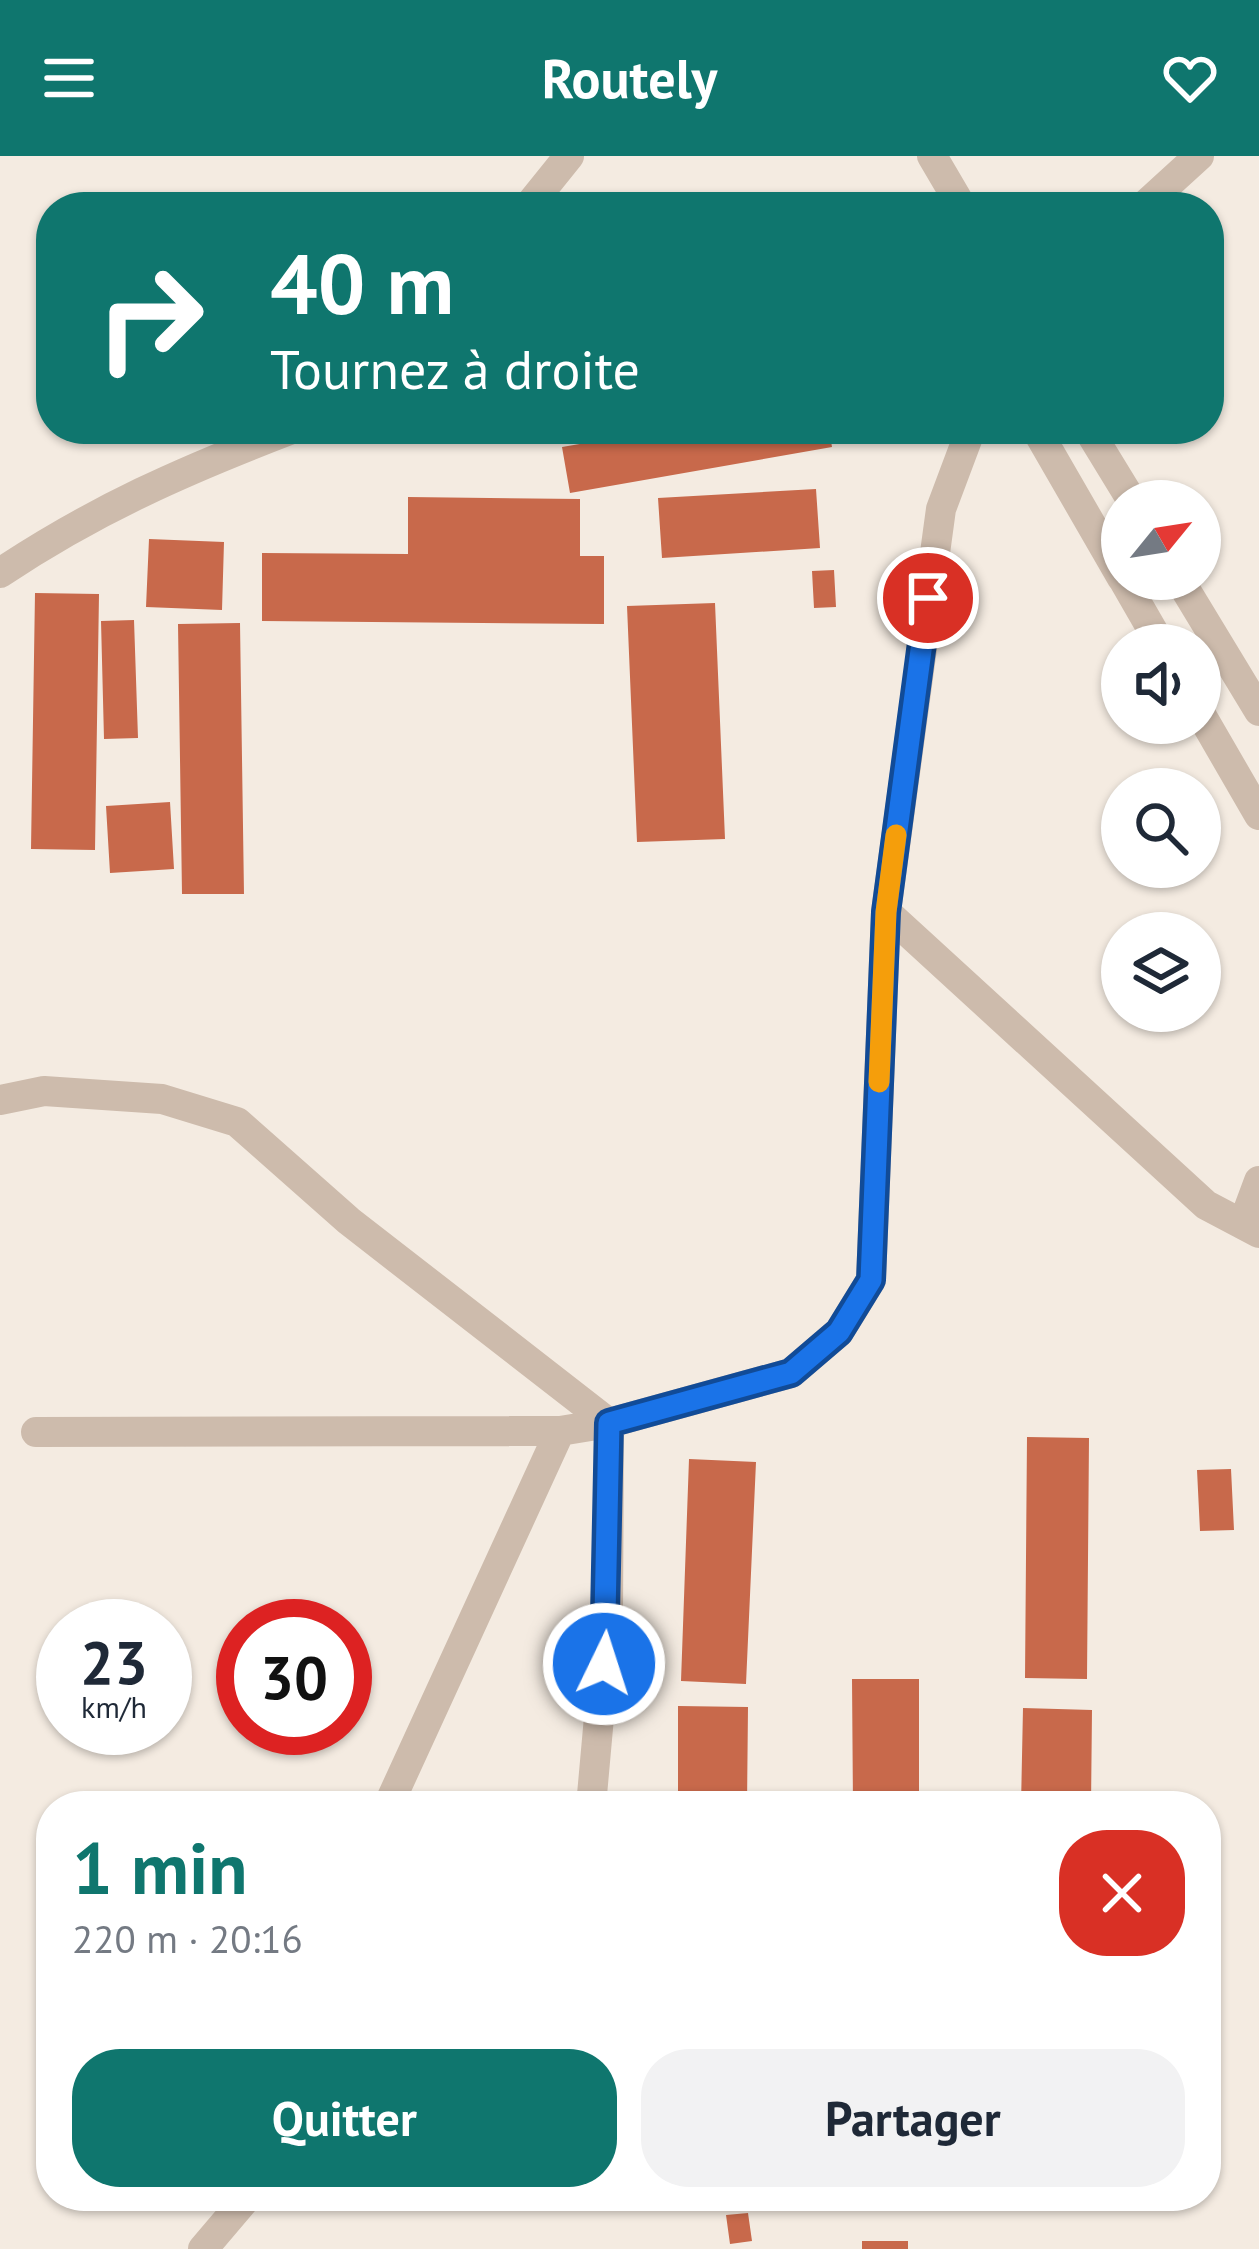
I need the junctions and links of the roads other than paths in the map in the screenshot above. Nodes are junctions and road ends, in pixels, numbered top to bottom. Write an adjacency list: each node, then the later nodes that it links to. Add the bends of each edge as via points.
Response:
1 (569, 156): 4 (street)
2 (932, 156): 5 (street)
3 (1199, 156): 6 (street)
4 (540, 192)
5 (953, 192)
6 (1159, 192)
7 (252, 444): 13 (street, via 75,523)
8 (965, 444): 18 (street, via 940,508)
9 (1045, 444): 12 (street)
10 (1097, 444): 11 (street)
11 (1119, 480)
12 (1101, 542)
13 (0, 573)
14 (1192, 600): 15 (street)
15 (1259, 711)
16 (1218, 744): 17 (street)
17 (1259, 815)
18 (886, 912): 21 (street, via 1206,1205); 22 (street, via 871,1280 839,1332 791,1373)
19 (0, 1100): 22 (street, via 44,1091 162,1099 237,1122 349,1221)
20 (1259, 1181): 21 (street)
21 (1251, 1228)
22 (609, 1423): 23 (street); 26 (street, via 608,1617)
23 (560, 1431): 24 (street); 25 (street)
24 (36, 1432)
25 (395, 1791)
26 (592, 1791)
27 (235, 2211): 28 (street)
28 (203, 2249)

